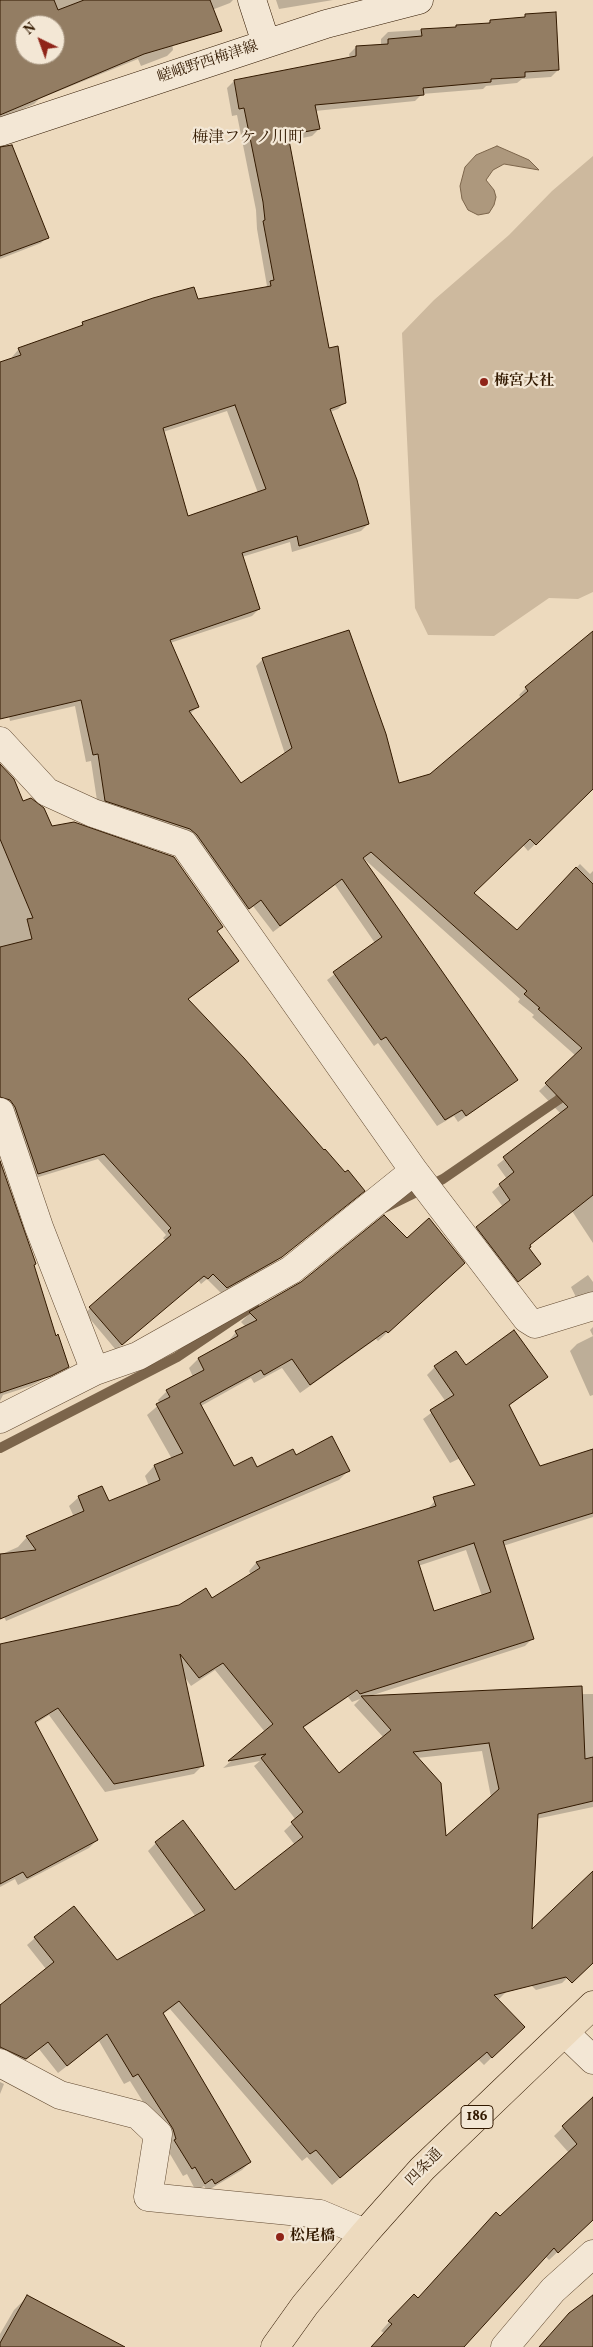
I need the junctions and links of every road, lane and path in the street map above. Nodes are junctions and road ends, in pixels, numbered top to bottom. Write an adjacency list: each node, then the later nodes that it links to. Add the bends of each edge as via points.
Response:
1 (252, 0): 3 (street)
2 (419, 0): 3 (street, 嵯峨野西梅津線)
3 (266, 43): 4 (street, 嵯峨野西梅津線)
4 (0, 132)
5 (0, 741): 7 (street, via 47,792 93,813 184,844)
6 (0, 1112): 9 (street, via 39,1227)
7 (414, 1171): 8 (street, via 527,1319 535,1324); 9 (street, via 291,1270 138,1356)
8 (593, 1306)
9 (95, 1371): 10 (street)
10 (0, 1419)
11 (593, 2006): 12 (main road, 四条通 / 186)
12 (565, 2033): 13 (street); 15 (main road, 四条通 / 186, via 422,2169)
13 (593, 2060)
14 (0, 2063): 15 (street, via 60,2095 138,2115 158,2134 148,2198 320,2214)
15 (365, 2233): 17 (main road, 四条通 / 186)
16 (593, 2254): 18 (street, via 553,2290)
17 (275, 2347)
18 (505, 2347)

